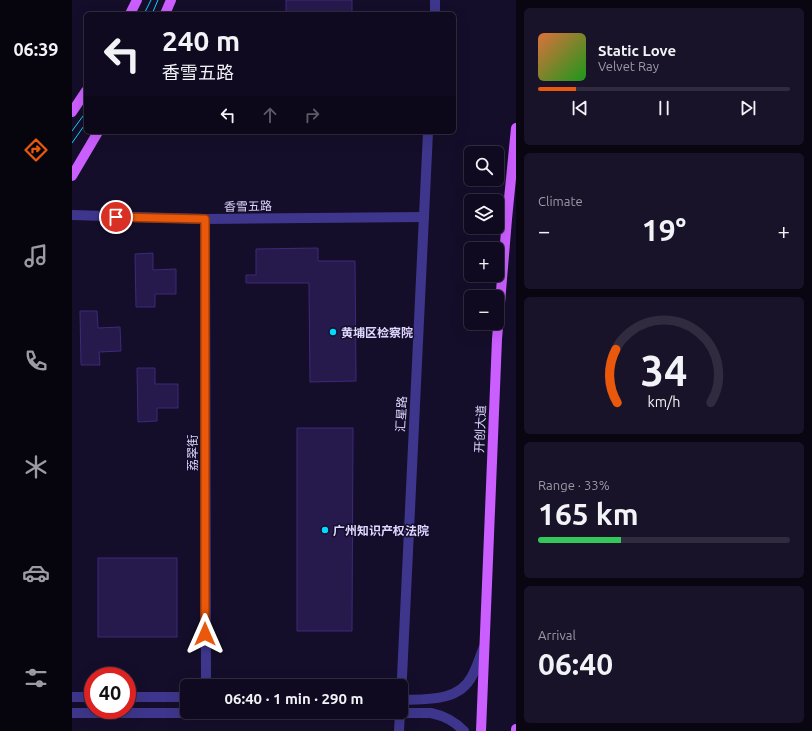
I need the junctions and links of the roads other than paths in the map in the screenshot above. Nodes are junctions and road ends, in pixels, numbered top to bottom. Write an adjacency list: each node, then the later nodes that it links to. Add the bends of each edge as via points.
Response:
1 (137, 0): 4 (main road)
2 (171, 0): 5 (main road)
3 (435, 0): 6 (street)
4 (131, 12)
5 (166, 12)
6 (434, 12)
7 (84, 94): 8 (main road)
8 (72, 112)
9 (516, 128): 16 (main road, 开创大道, via 497,339)
10 (97, 134): 12 (main road)
11 (428, 134): 14 (street, 汇星路)
12 (72, 176)
13 (72, 215): 15 (street, 香雪五路)
14 (424, 217): 15 (street, 香雪五路); 18 (street, 汇星路)
15 (205, 219): 17 (street, 荔翠街)
16 (484, 647): 23 (street, via 472,677 463,687 445,697); 30 (main road, 开创大道)
17 (206, 679)
18 (402, 679)
19 (180, 696): 22 (street)
20 (72, 697): 21 (street)
21 (84, 697)
22 (136, 697)
23 (408, 698)
24 (72, 712): 25 (street)
25 (180, 712)
26 (408, 712): 29 (street, via 443,716)
27 (400, 719): 28 (street)
28 (399, 731)
29 (464, 731)
30 (481, 731)

